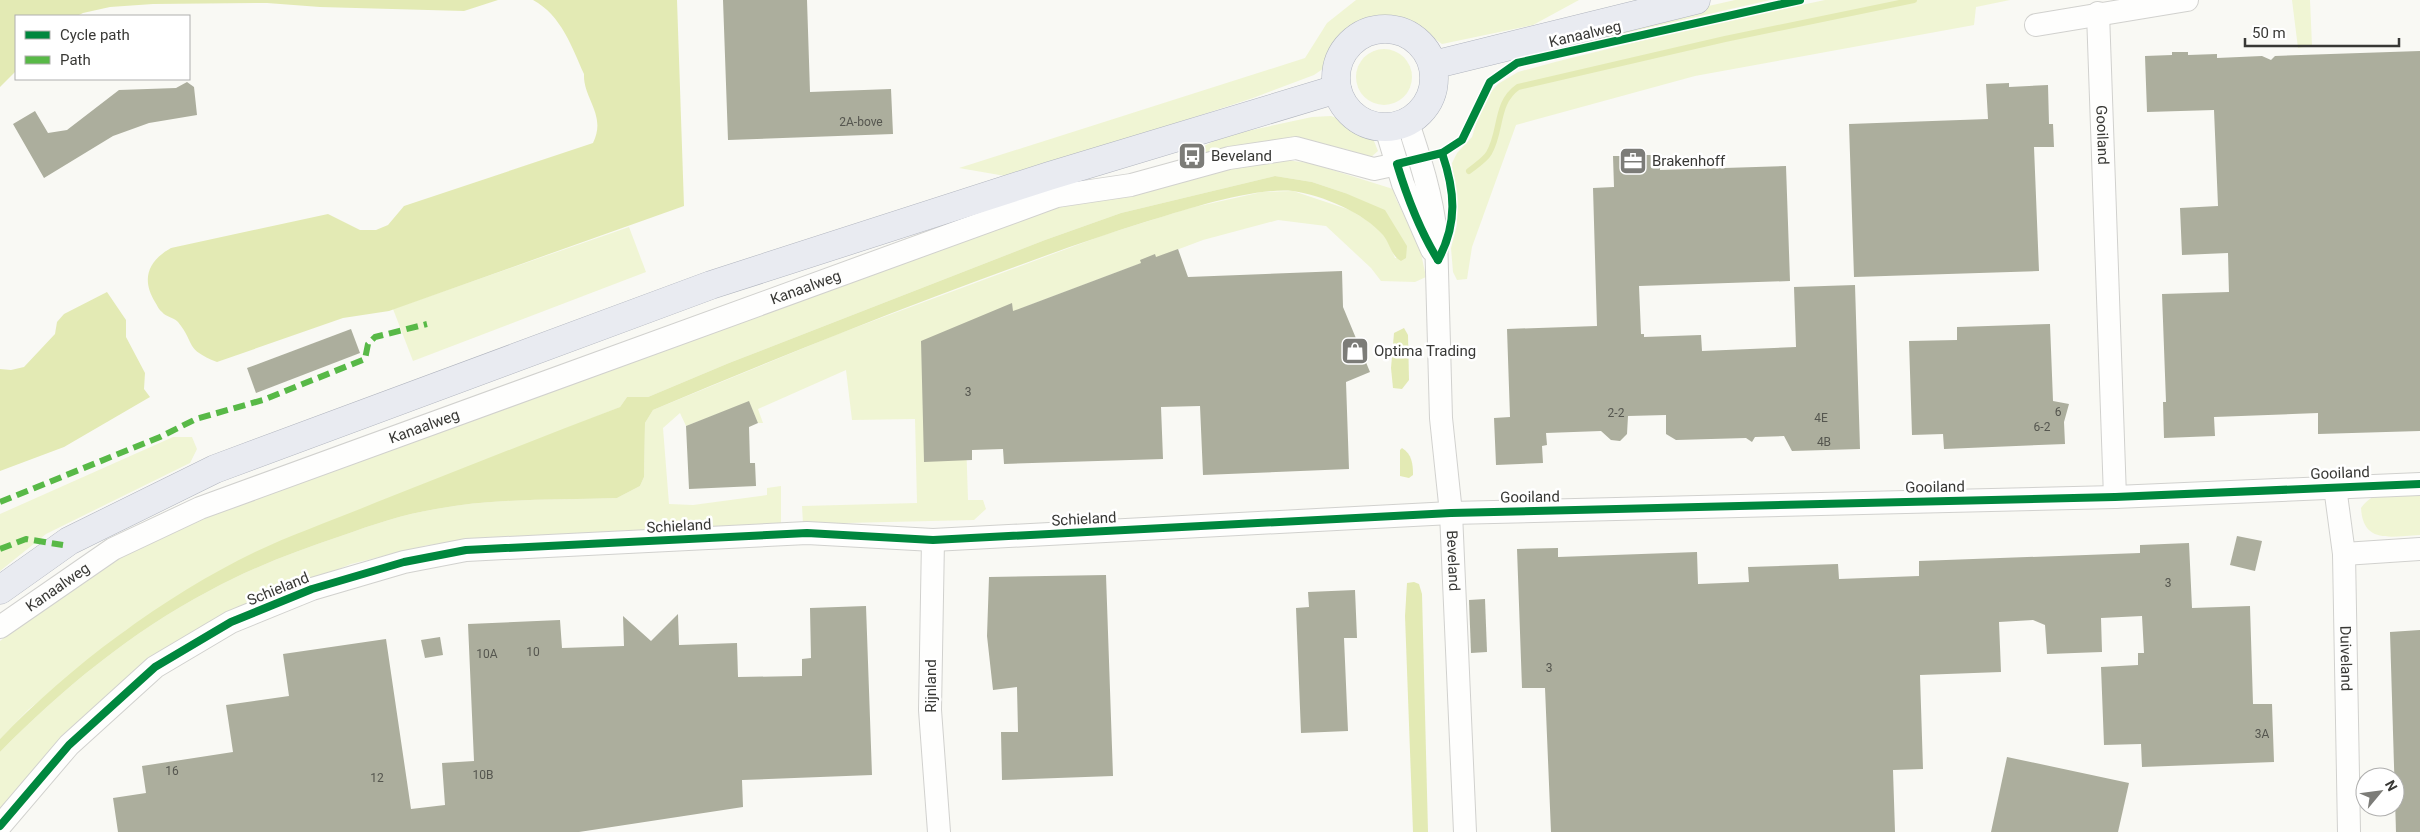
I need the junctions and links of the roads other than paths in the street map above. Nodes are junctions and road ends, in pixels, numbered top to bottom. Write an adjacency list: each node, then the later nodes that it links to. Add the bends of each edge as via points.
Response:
1 (1696, 0): 5 (main road, Kanaalweg)
2 (2187, 0): 3 (street)
3 (2098, 13): 4 (street); 13 (street, Gooiland)
4 (2036, 25)
5 (1433, 65): 6 (main road, via 1420,43 1406,34 1399,30 1373,30 1351,42 1337,64); 7 (main road, via 1434,82 1430,98 1421,112)
6 (1337, 89): 7 (main road, via 1343,105 1354,117 1370,125); 10 (main road, Kanaalweg, via 1049,176 711,285)
7 (1397, 125): 8 (street, Beveland); 9 (street, Beveland, via 1434,213)
8 (1397, 164): 9 (street, Beveland); 14 (street, Kanaalweg, via 1374,169 1296,148 1229,158 1132,185 1057,196)
9 (1438, 260): 15 (street, Beveland, via 1441,418)
10 (215, 469): 14 (street); 19 (main road, Kanaalweg, via 69,541)
11 (2420, 484): 12 (street, Gooiland)
12 (2335, 487): 13 (street, Gooiland); 18 (street, Duiveland)
13 (2115, 496): 15 (street, Gooiland)
14 (225, 499): 20 (street, Kanaalweg, via 113,549)
15 (1451, 513): 16 (street, Schieland); 23 (street, Beveland)
16 (932, 540): 21 (street, Schieland, via 807,533 466,550 404,562 312,589 231,622 155,667 69,745); 22 (street, Rijnland, via 930,710)
17 (2420, 549): 18 (street)
18 (2344, 554): 24 (street, Duiveland)
19 (0, 590)
20 (0, 626)
21 (0, 826)
22 (939, 832)
23 (1465, 832)
24 (2349, 832)

